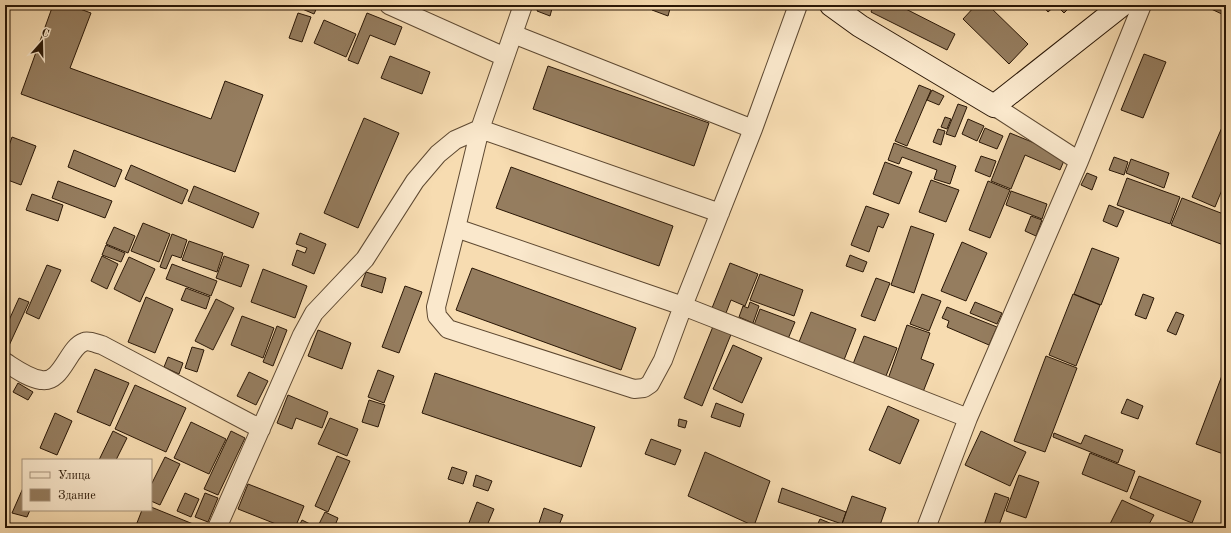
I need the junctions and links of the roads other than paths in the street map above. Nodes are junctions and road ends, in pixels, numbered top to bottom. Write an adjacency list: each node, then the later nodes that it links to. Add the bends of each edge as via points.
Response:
1 (523, 5): 7 (street)
2 (798, 5): 11 (street)
3 (831, 5): 9 (street, via 860,26)
4 (1122, 5): 9 (street)
5 (1142, 5): 12 (street)
6 (392, 6): 8 (street)
7 (513, 34): 8 (street); 11 (street)
8 (505, 57): 10 (street)
9 (994, 106): 12 (street)
10 (480, 129): 13 (street); 14 (street); 18 (street, via 455,140 438,154 415,181 365,259 314,313)
11 (753, 129): 13 (street)
12 (1079, 161): 17 (street)
13 (720, 213): 15 (street)
14 (456, 228): 15 (street); 15 (street, via 436,306 437,316 448,328 629,389 639,389 650,384 663,360)
15 (682, 306): 17 (street)
16 (5, 362): 18 (street, via 27,376 43,381 55,377 78,346 84,342 91,342 102,345)
17 (968, 418): 20 (street)
18 (261, 429): 19 (street)
19 (217, 528)
20 (926, 528)

